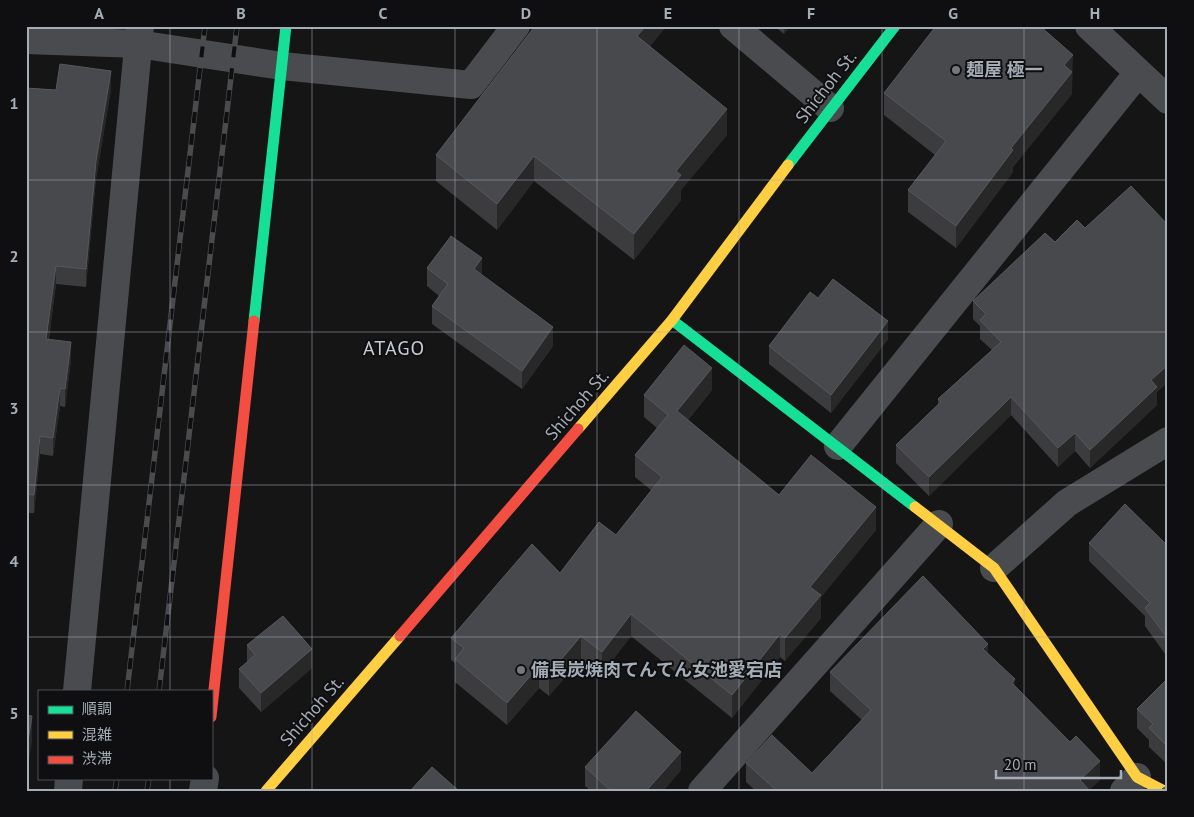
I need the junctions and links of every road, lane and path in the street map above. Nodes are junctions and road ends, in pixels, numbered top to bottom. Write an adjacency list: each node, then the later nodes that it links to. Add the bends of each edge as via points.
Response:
1 (286, 26): 8 (street)
2 (516, 26): 8 (street, via 471,85)
3 (733, 26): 11 (street)
4 (895, 26): 11 (street, Shichoh St.)
5 (1089, 26): 9 (street)
6 (139, 35): 7 (street); 8 (street); 17 (street)
7 (26, 40)
8 (282, 66): 18 (street)
9 (1138, 73): 10 (street); 14 (street)
10 (1168, 100)
11 (830, 108): 12 (street, Shichoh St.)
12 (672, 320): 14 (street); 20 (street, Shichoh St.)
13 (1168, 441): 16 (street, via 1066,503)
14 (838, 446): 15 (street)
15 (939, 524): 16 (street); 21 (street)
16 (994, 568): 19 (street)
17 (77, 690)
18 (212, 708)
19 (1131, 784): 22 (street)
20 (266, 791)
21 (702, 791)
22 (1164, 791)

